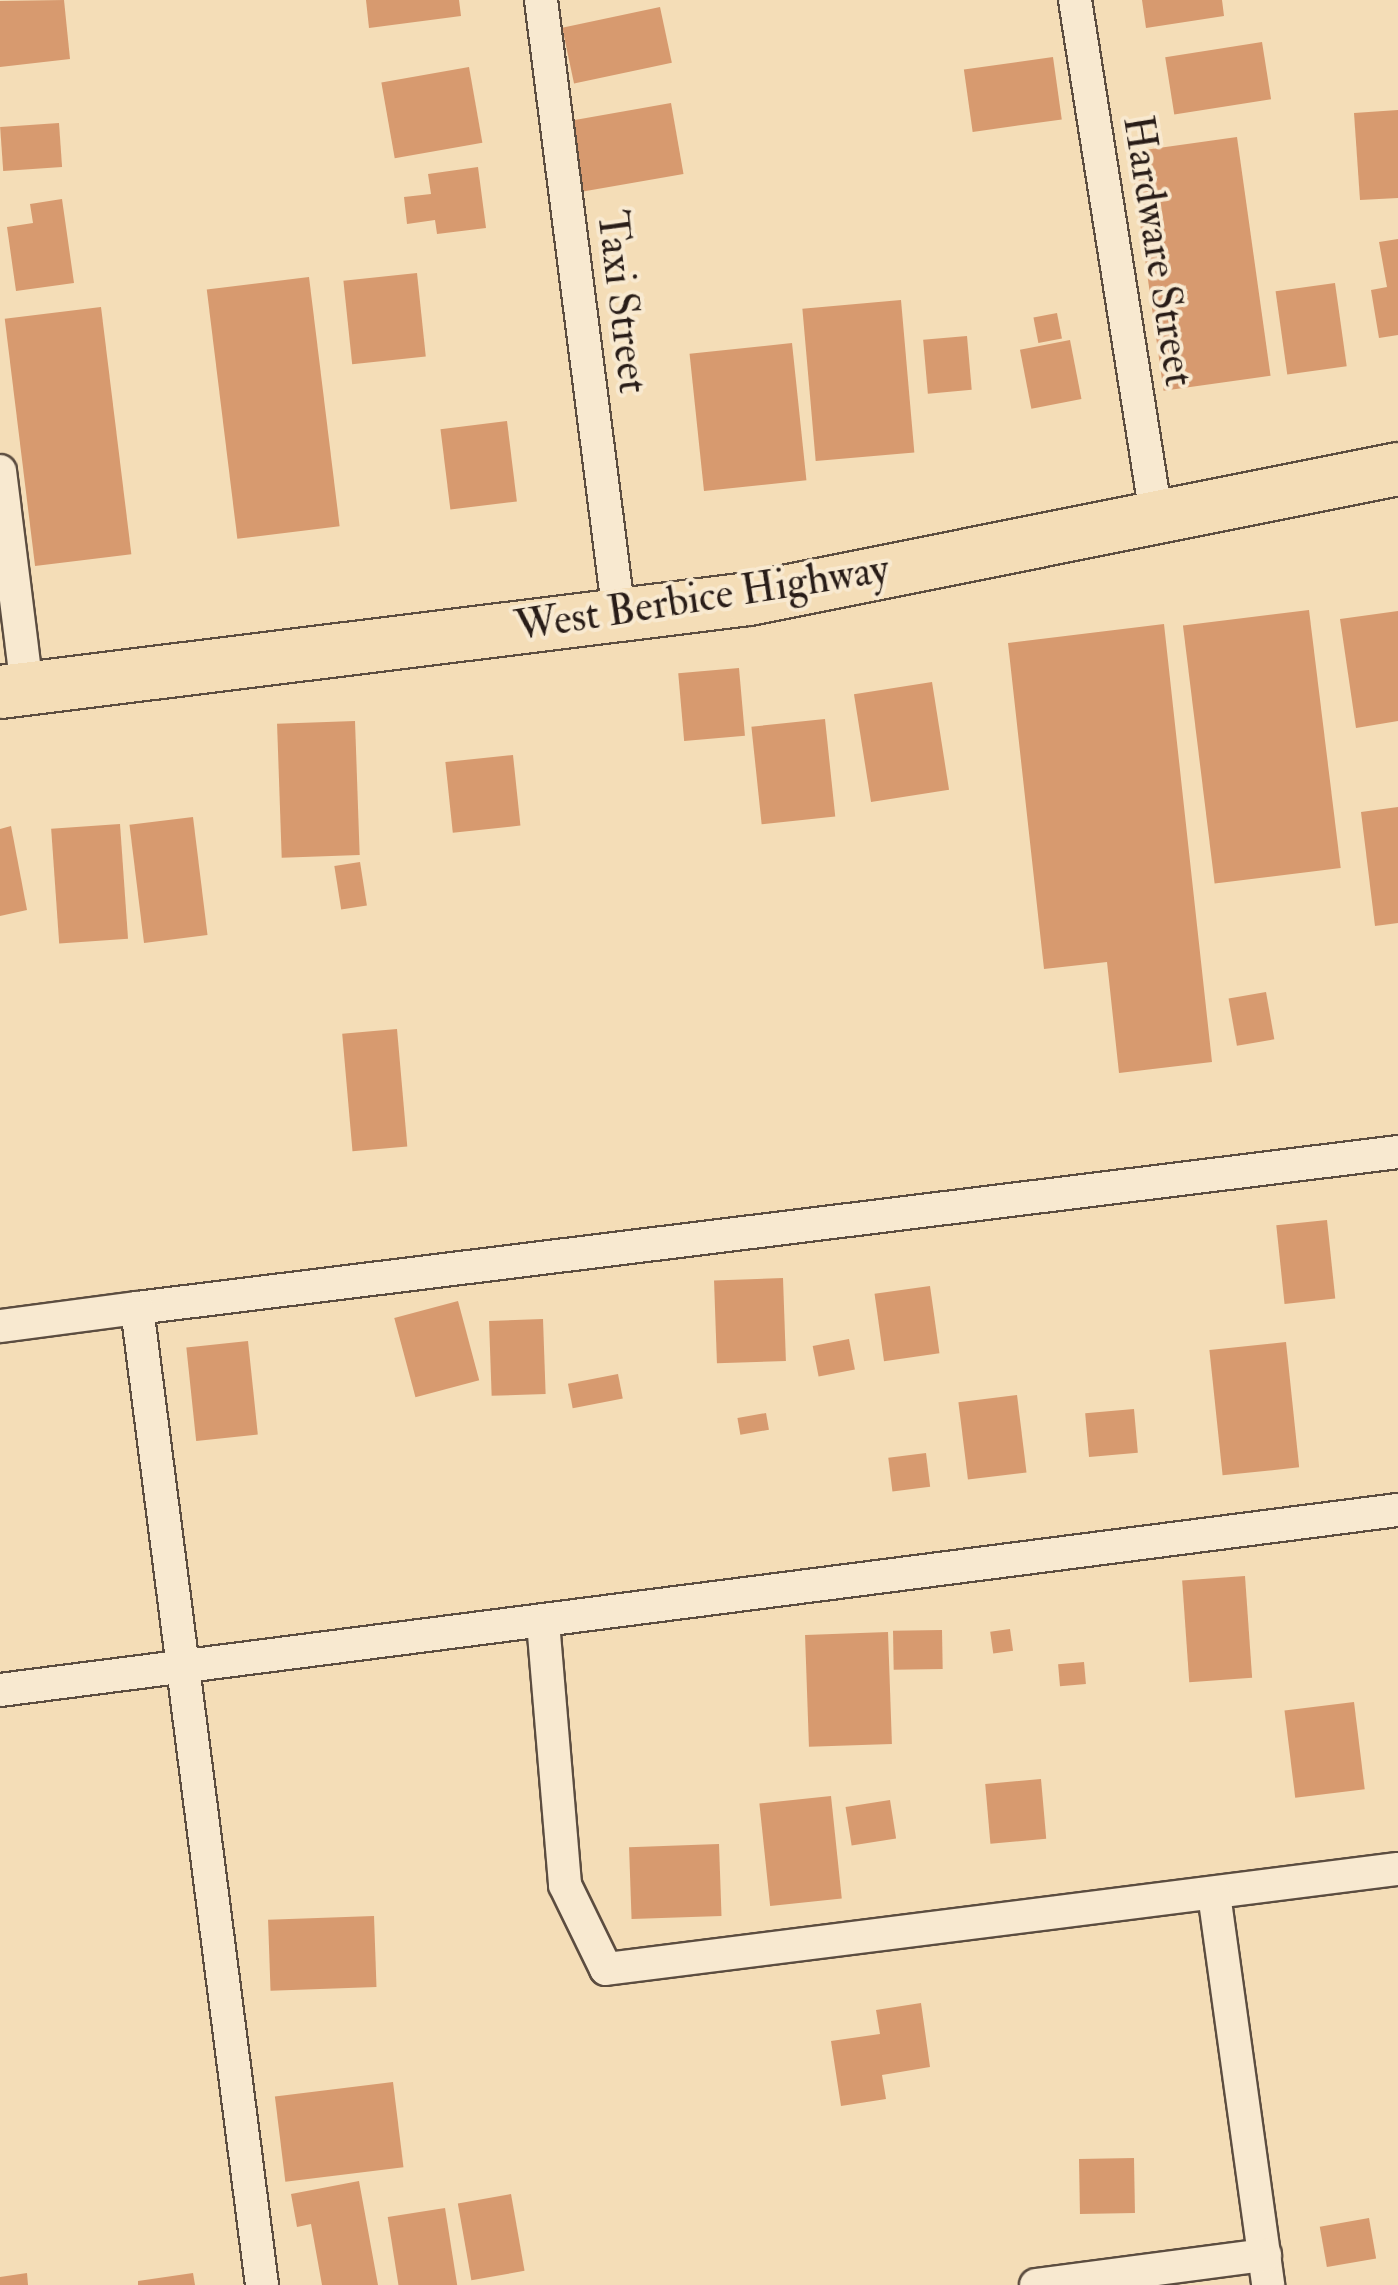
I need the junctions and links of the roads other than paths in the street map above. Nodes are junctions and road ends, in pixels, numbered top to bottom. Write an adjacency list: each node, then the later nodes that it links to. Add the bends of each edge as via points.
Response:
1 (540, 0): 6 (street, Taxi Street)
2 (1075, 0): 5 (street, Hardware Street)
3 (1398, 469): 5 (main road, West Berbice Highway)
4 (0, 471): 7 (street)
5 (1156, 515): 6 (main road, West Berbice Highway, via 749,599)
6 (619, 615): 7 (main road, West Berbice Highway)
7 (13, 690)
8 (1398, 1152): 9 (street)
9 (137, 1308): 10 (street); 13 (street)
10 (0, 1326)
11 (1398, 1510): 12 (street)
12 (543, 1622): 13 (street); 16 (street, via 565,1885 606,1970)
13 (180, 1664): 14 (street); 18 (street)
14 (0, 1690)
15 (1398, 1869): 16 (street)
16 (1214, 1894): 17 (street)
17 (1266, 2270): 19 (street)
18 (262, 2285)
19 (1036, 2285)

